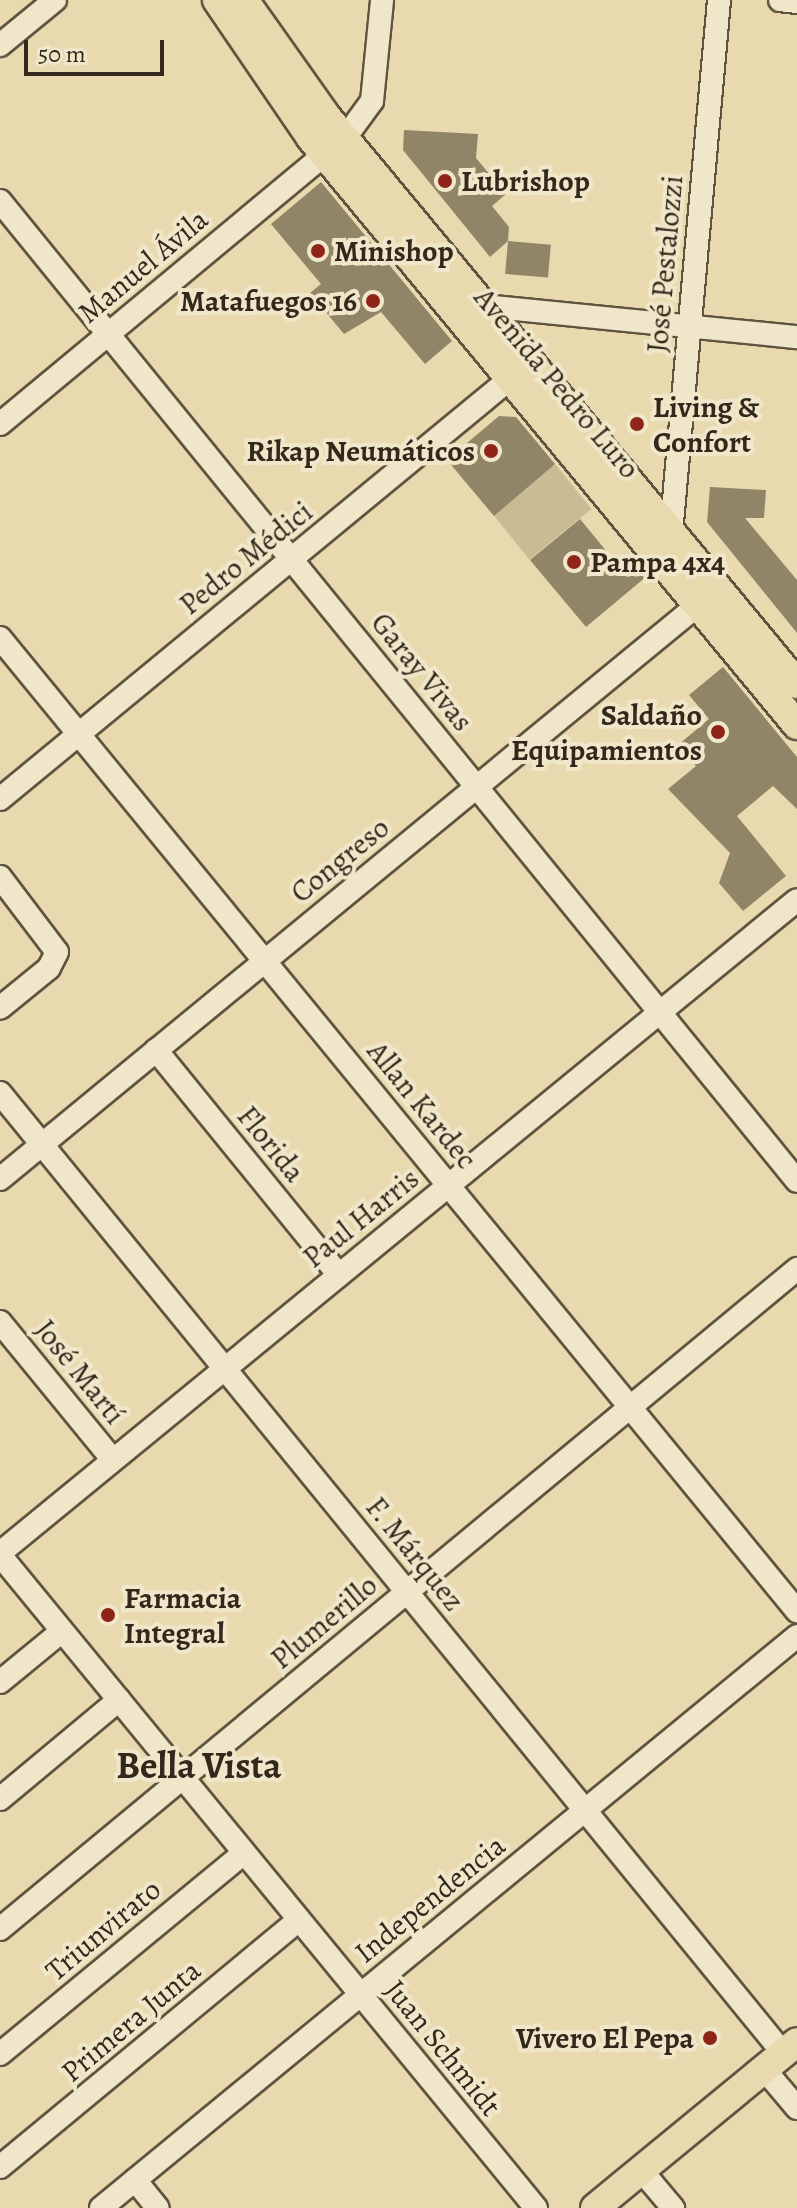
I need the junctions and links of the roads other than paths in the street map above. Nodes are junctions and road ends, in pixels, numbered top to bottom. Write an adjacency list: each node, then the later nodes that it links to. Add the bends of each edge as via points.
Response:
1 (55, 0): 8 (street)
2 (217, 0): 9 (main road, Avenida Pedro Luro)
3 (244, 0): 9 (main road, Avenida Pedro Luro)
4 (382, 0): 9 (street, Manuel Ávila, via 372,101)
5 (719, 0): 14 (street, José Pestalozzi)
6 (780, 0): 7 (street)
7 (797, 2)
8 (0, 45)
9 (334, 147): 11 (main road, Avenida Pedro Luro); 12 (main road, Avenida Pedro Luro); 15 (street, Manuel Ávila)
10 (0, 201): 15 (street, Garay Vivas)
11 (446, 302): 12 (street); 17 (main road, Avenida Pedro Luro)
12 (483, 306): 13 (main road, Avenida Pedro Luro)
13 (509, 319): 14 (street); 17 (main road, Avenida Pedro Luro)
14 (690, 326): 16 (street); 19 (street, José Pestalozzi)
15 (108, 334): 18 (street, Manuel Ávila); 20 (street, Garay Vivas)
16 (797, 337)
17 (520, 371): 19 (main road, Avenida Pedro Luro); 20 (street, Pedro Médici); 21 (main road, Avenida Pedro Luro)
18 (0, 424)
19 (671, 533): 21 (main road, Avenida Pedro Luro)
20 (291, 559): 25 (street, Pedro Médici); 26 (street, Garay Vivas)
21 (708, 597): 23 (main road, Avenida Pedro Luro); 24 (main road, Avenida Pedro Luro); 26 (street, Congreso)
22 (0, 638): 25 (street, Allan Kardec)
23 (794, 678)
24 (797, 725)
25 (79, 734): 27 (street, Pedro Médici); 30 (street, Allan Kardec)
26 (476, 787): 30 (street, Congreso); 32 (street, Garay Vivas)
27 (0, 799)
28 (0, 877): 31 (street, via 57,955)
29 (797, 900): 32 (street, Paul Harris)
30 (265, 961): 33 (street, Congreso); 38 (street, Allan Kardec)
31 (0, 1008)
32 (660, 1012): 37 (street, Garay Vivas); 38 (street, Paul Harris)
33 (156, 1050): 35 (street, Congreso); 40 (street, Florida)
34 (0, 1093): 35 (street, F. Márquez)
35 (42, 1144): 36 (street, Congreso); 42 (street, F. Márquez)
36 (0, 1179)
37 (797, 1181)
38 (448, 1185): 40 (street, Paul Harris); 43 (street, Allan Kardec)
39 (797, 1269): 43 (street, Plumerillo)
40 (339, 1275): 42 (street, Paul Harris)
41 (0, 1322): 44 (street, José Martí)
42 (225, 1369): 44 (street, Paul Harris); 46 (street, F. Márquez)
43 (630, 1407): 46 (street, Plumerillo); 47 (street, Allan Kardec)
44 (113, 1460): 45 (street, Paul Harris)
45 (0, 1554): 48 (street, Juan Schmidt)
46 (407, 1592): 52 (street, Plumerillo); 54 (street, F. Márquez)
47 (797, 1611)
48 (62, 1631): 50 (street); 51 (street, Juan Schmidt)
49 (797, 1636): 54 (street, Independencia)
50 (0, 1682)
51 (119, 1700): 52 (street, Juan Schmidt); 53 (street)
52 (182, 1778): 55 (street, Juan Schmidt); 57 (street, Plumerillo)
53 (0, 1799)
54 (585, 1810): 58 (street, Independencia); 60 (street, F. Márquez)
55 (244, 1853): 56 (street, Juan Schmidt); 59 (street, Triunvirato)
56 (299, 1920): 58 (street, Juan Schmidt); 62 (street, Primera Junta)
57 (0, 1929)
58 (360, 1995): 64 (street, Independencia); 67 (street, Juan Schmidt)
59 (0, 2054)
60 (781, 2055): 61 (street, F. Márquez); 63 (main road)
61 (797, 2108)
62 (0, 2167)
63 (641, 2170): 68 (main road); 69 (street)
64 (135, 2180): 65 (street, Independencia); 66 (street)
65 (101, 2208)
66 (158, 2208)
67 (536, 2208)
68 (595, 2208)
69 (673, 2208)

